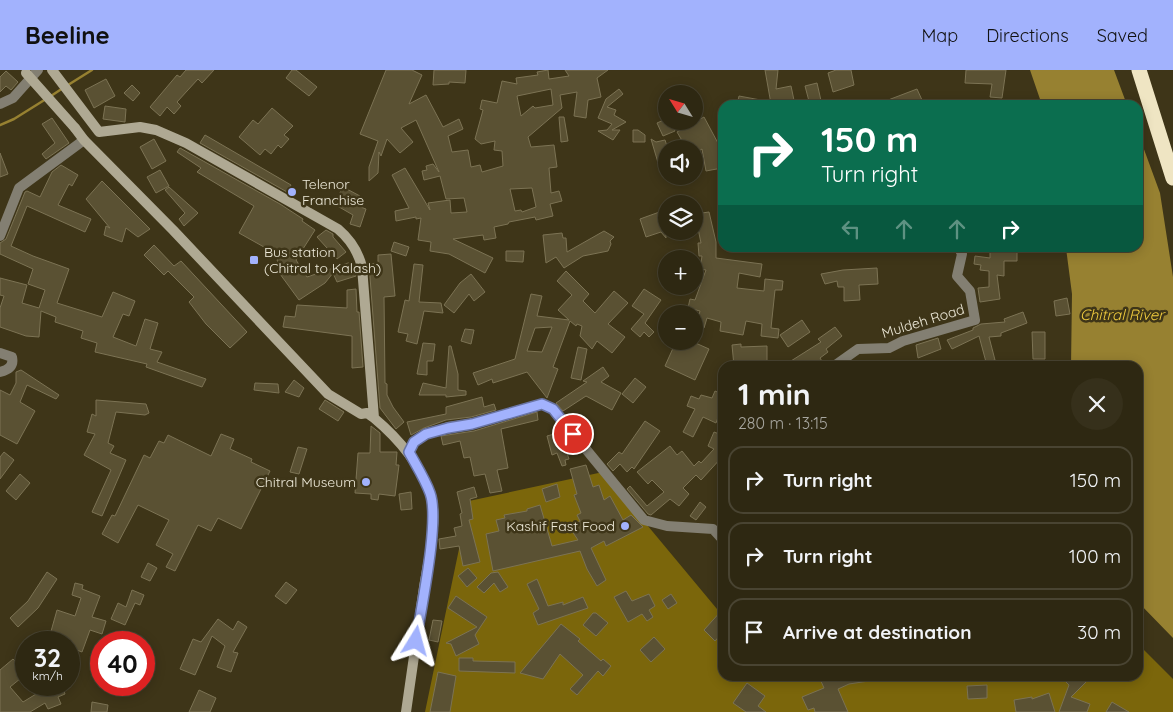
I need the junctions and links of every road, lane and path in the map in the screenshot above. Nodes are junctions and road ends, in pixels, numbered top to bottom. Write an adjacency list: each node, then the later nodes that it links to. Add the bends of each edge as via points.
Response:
1 (38, 70): 5 (street, via 13,98)
2 (52, 70): 13 (street, via 99,132 150,128 186,143 347,236 362,268)
3 (1139, 70): 7 (highway)
4 (25, 71): 6 (street, bridge)
5 (0, 104)
6 (84, 140): 8 (street, via 18,188); 13 (street, via 328,394)
7 (1173, 178)
8 (0, 236)
9 (961, 252): 11 (street, Muldeh Road, via 957,276 970,291 975,320 889,348 858,349)
10 (0, 353): 12 (street, via 12,357 12,365)
11 (841, 361)
12 (0, 372)
13 (374, 418): 14 (street)
14 (409, 452): 15 (street, via 414,442 426,434 542,404 553,409 644,520 667,526 713,529); 16 (street, via 430,493 433,509)
15 (718, 535)
16 (406, 712)

